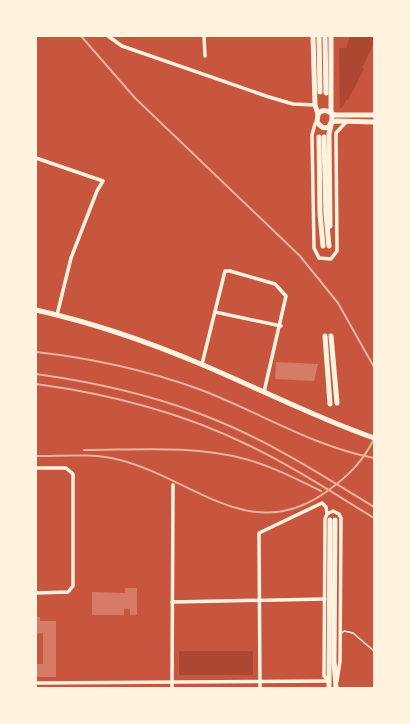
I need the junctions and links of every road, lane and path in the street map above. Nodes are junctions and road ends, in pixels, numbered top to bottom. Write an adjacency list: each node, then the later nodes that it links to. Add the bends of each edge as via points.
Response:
1 (108, 36): 8 (street, via 122,46 269,97 294,104)
2 (204, 36): 7 (street)
3 (313, 36): 8 (main road)
4 (320, 36): 5 (main road, via 323,92)
5 (325, 36)
6 (331, 36): 10 (main road)
7 (205, 56)
8 (314, 105): 9 (main road)
9 (318, 114): 10 (main road, via 325,110); 12 (main road)
10 (332, 114): 11 (main road); 15 (main road)
11 (374, 115)
12 (317, 122): 13 (street, via 312,135 314,248 320,258 326,260 331,259 337,251 336,133); 15 (main road, via 323,127)
13 (346, 122): 14 (main road); 15 (main road, via 337,121)
14 (374, 122)
15 (332, 124): 17 (main road, via 329,134)
16 (36, 158): 20 (street, via 103,181 97,190 71,258)
17 (329, 233): 17 (main road, via 326,214 322,137 320,214 326,246)
18 (36, 310): 20 (main road)
19 (215, 312): 21 (street); 21 (street, via 225,271 230,271 275,284 286,296); 24 (street)
20 (57, 314): 24 (main road, via 136,338)
21 (280, 326): 25 (street)
22 (324, 336): 27 (main road)
23 (331, 336): 26 (main road)
24 (202, 364): 25 (main road)
25 (264, 392): 28 (main road)
26 (337, 403)
27 (330, 404)
28 (374, 438)
29 (36, 468): 32 (street, via 66,468 72,474 73,586 68,592)
30 (172, 485): 35 (street)
31 (327, 514): 33 (street); 34 (street, via 322,504 259,533); 36 (street, via 337,512 342,518)
32 (36, 593)
33 (325, 599): 34 (street); 39 (street, via 324,676)
34 (260, 600): 35 (street); 38 (street)
35 (172, 602): 41 (street)
36 (341, 634): 37 (lane, via 349,631); 44 (street)
37 (374, 651)
38 (260, 681): 39 (street); 41 (street); 48 (street)
39 (329, 681): 44 (main road, via 333,520); 49 (main road)
40 (124, 682): 41 (street); 42 (street); 46 (street)
41 (172, 682): 47 (street)
42 (75, 683): 43 (street); 45 (street)
43 (36, 684)
44 (336, 686)
45 (75, 688)
46 (124, 688)
47 (172, 688)
48 (260, 688)
49 (329, 688)

